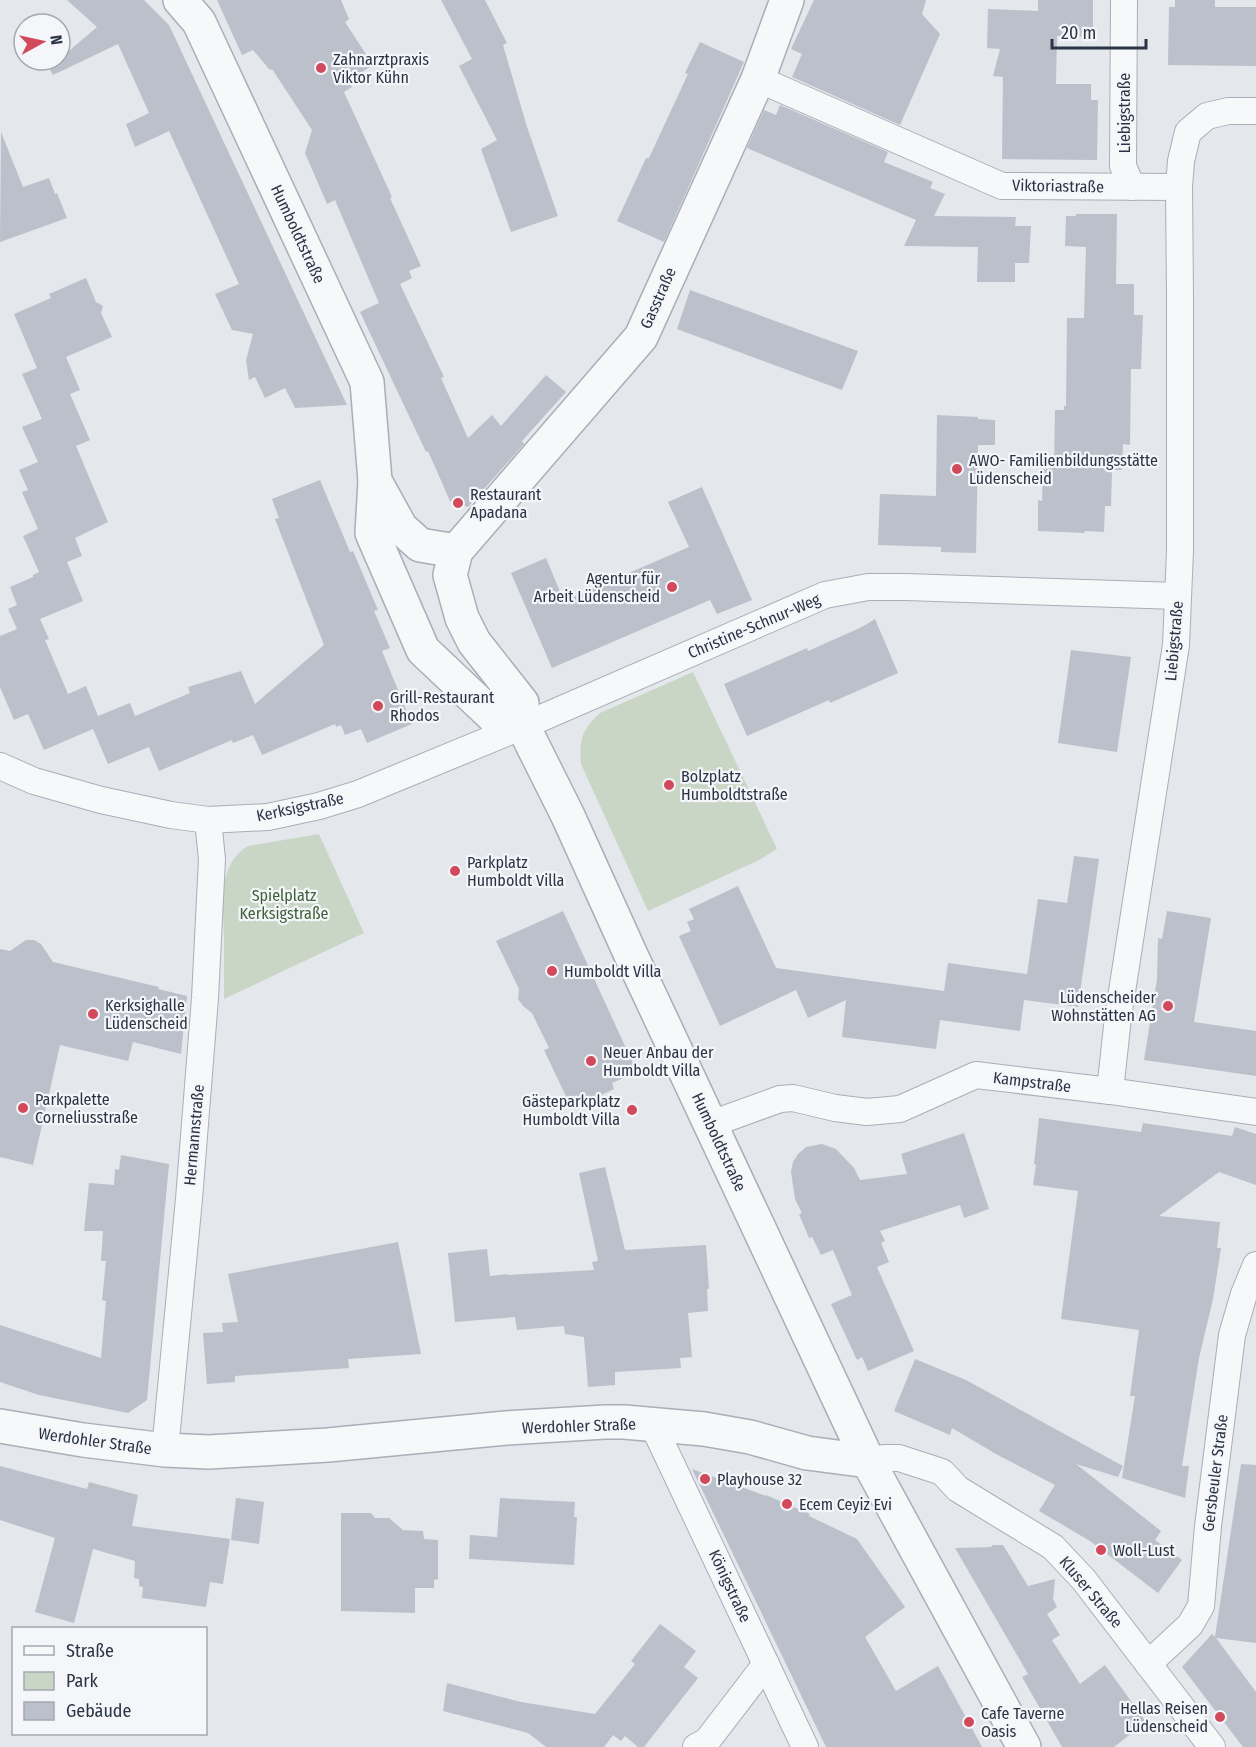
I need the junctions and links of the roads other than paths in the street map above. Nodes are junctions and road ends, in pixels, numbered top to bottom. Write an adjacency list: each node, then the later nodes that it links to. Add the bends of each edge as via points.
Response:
1 (180, 0): 8 (street, Humboldtstraße, via 199,22 367,382)
2 (787, 0): 4 (street, Gasstraße)
3 (1124, 0): 7 (street, Liebigstraße, via 1124,166)
4 (758, 79): 7 (street, Viktoriastraße, via 1002,186); 9 (street, Gasstraße, via 641,336)
5 (1256, 111): 6 (street, via 1215,113 1188,132)
6 (1179, 187): 7 (street, Viktoriastraße); 10 (street, Liebigstraße)
7 (1132, 188)
8 (375, 481): 9 (street, Humboldtstraße, via 401,528 420,545); 11 (street, Humboldtstraße, via 372,533 423,650 494,717)
9 (456, 551): 11 (street, Humboldtstraße, via 450,576 462,618 474,642 522,703)
10 (1178, 596): 11 (street, Christine-Schnur-Weg, via 905,587 868,588 825,596); 14 (street, Liebigstraße, via 1176,645)
11 (523, 726): 13 (street, Kerksigstraße, via 329,803 268,817); 16 (street, Humboldtstraße)
12 (0, 766): 13 (street, Kerksigstraße, via 34,781 101,800)
13 (208, 820): 20 (street, Hermannstraße, via 212,859 205,998)
14 (1110, 1091): 15 (street, Kampstraße); 16 (street, Kampstraße, via 976,1075 900,1108 867,1112 793,1098)
15 (1256, 1112)
16 (711, 1124): 21 (street, Humboldtstraße)
17 (1256, 1265): 23 (street, Gersbeuler Straße, via 1232,1335 1200,1606 1190,1625)
18 (653, 1425): 20 (street, Werdohler Straße, via 605,1422 328,1445 209,1452); 21 (street, Werdohler Straße, via 704,1429 807,1453); 22 (street, Königstraße)
19 (0, 1426): 20 (street, Werdohler Straße)
20 (165, 1450)
21 (868, 1461): 23 (street, Kluser Straße, via 899,1458 942,1472 958,1489 1053,1547 1084,1580); 26 (street)
22 (766, 1664): 24 (street, via 707,1742); 25 (street, Königstraße)
23 (1148, 1664): 27 (street, Kluser Straße)
24 (696, 1747)
25 (805, 1747)
26 (1024, 1747)
27 (1212, 1747)

